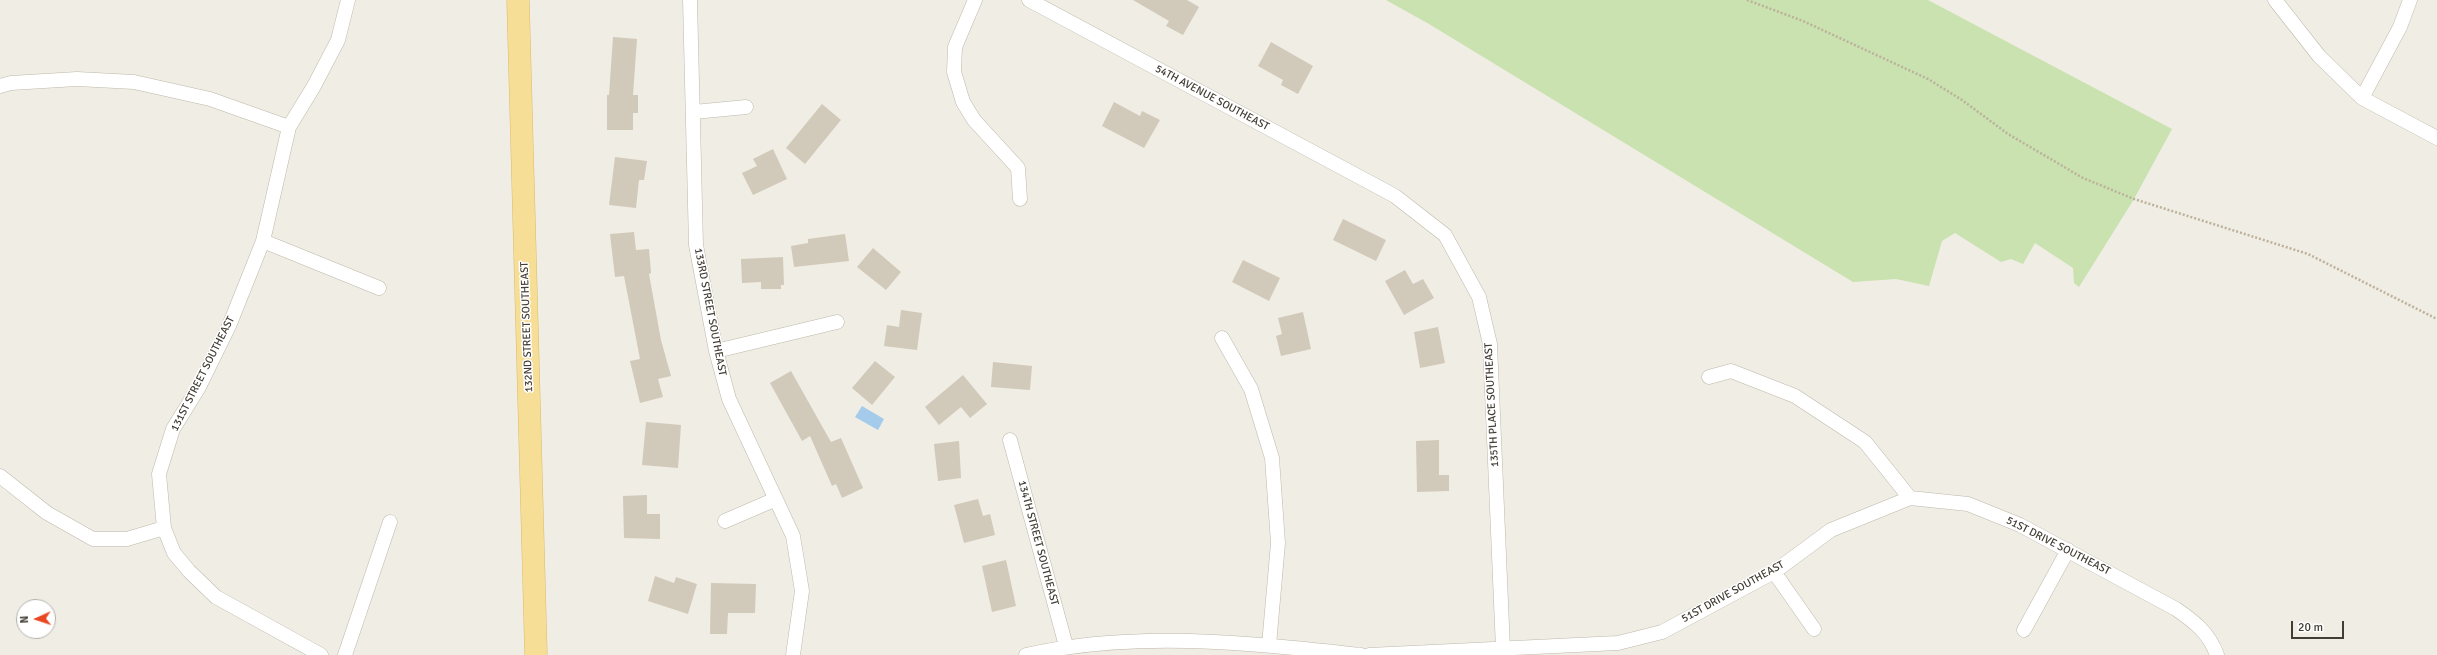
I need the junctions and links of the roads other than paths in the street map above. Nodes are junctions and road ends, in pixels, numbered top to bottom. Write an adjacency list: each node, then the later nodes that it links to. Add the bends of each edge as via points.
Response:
1 (348, 0): 12 (street, 131ST STREET SOUTHEAST, via 338,40)
2 (518, 0): 39 (main road, 132ND STREET SOUTHEAST)
3 (690, 0): 11 (street, 133RD STREET SOUTHEAST)
4 (975, 0): 15 (street, via 955,47 954,72 963,102 974,120 1018,168)
5 (1029, 0): 14 (street, 54TH AVENUE SOUTHEAST)
6 (2275, 0): 9 (street, via 2319,56)
7 (2410, 0): 9 (street, via 2400,27)
8 (0, 86): 12 (street, via 77,79 134,82 210,99)
9 (2362, 98): 13 (street)
10 (746, 107): 11 (street)
11 (694, 112): 20 (street, 133RD STREET SOUTHEAST, via 696,245)
12 (289, 127): 16 (street, 131ST STREET SOUTHEAST)
13 (2437, 138)
14 (1395, 196): 35 (street, 135TH PLACE SOUTHEAST, via 1444,235 1481,304 1490,344)
15 (1020, 199)
16 (263, 241): 17 (street); 28 (street, 131ST STREET SOUTHEAST, via 229,326 199,387 173,430 158,474)
17 (379, 288)
18 (837, 322): 20 (street)
19 (1222, 338): 33 (street, via 1251,389 1272,458 1278,543)
20 (716, 351): 25 (street, 133RD STREET SOUTHEAST, via 730,399)
21 (1709, 377): 24 (street, via 1731,371 1795,396 1865,442)
22 (1010, 440): 34 (street, 134TH STREET SOUTHEAST)
23 (0, 476): 28 (street, via 48,513 93,539 126,539)
24 (1910, 498): 29 (street, 51ST DRIVE SOUTHEAST, via 1968,504 2020,525); 30 (street, 51ST DRIVE SOUTHEAST, via 1831,530)
25 (776, 499): 26 (street); 40 (street, 133RD STREET SOUTHEAST, via 793,536 802,591)
26 (725, 521)
27 (390, 522): 38 (street)
28 (164, 528): 37 (street, via 174,553 216,597)
29 (2068, 550): 32 (street); 36 (street, 51ST DRIVE SOUTHEAST, via 2176,609 2198,624)
30 (1774, 572): 31 (street); 35 (street, 51ST DRIVE SOUTHEAST, via 1662,632 1618,643)
31 (1814, 630)
32 (2024, 630)
33 (1269, 645): 34 (street, via 1160,639); 42 (street)
34 (1066, 646): 41 (street)
35 (1503, 649): 43 (street, 51ST DRIVE SOUTHEAST)
36 (2215, 649)
37 (321, 655)
38 (345, 655)
39 (536, 655)
40 (793, 655)
41 (1026, 655)
42 (1361, 655)
43 (1369, 655)

